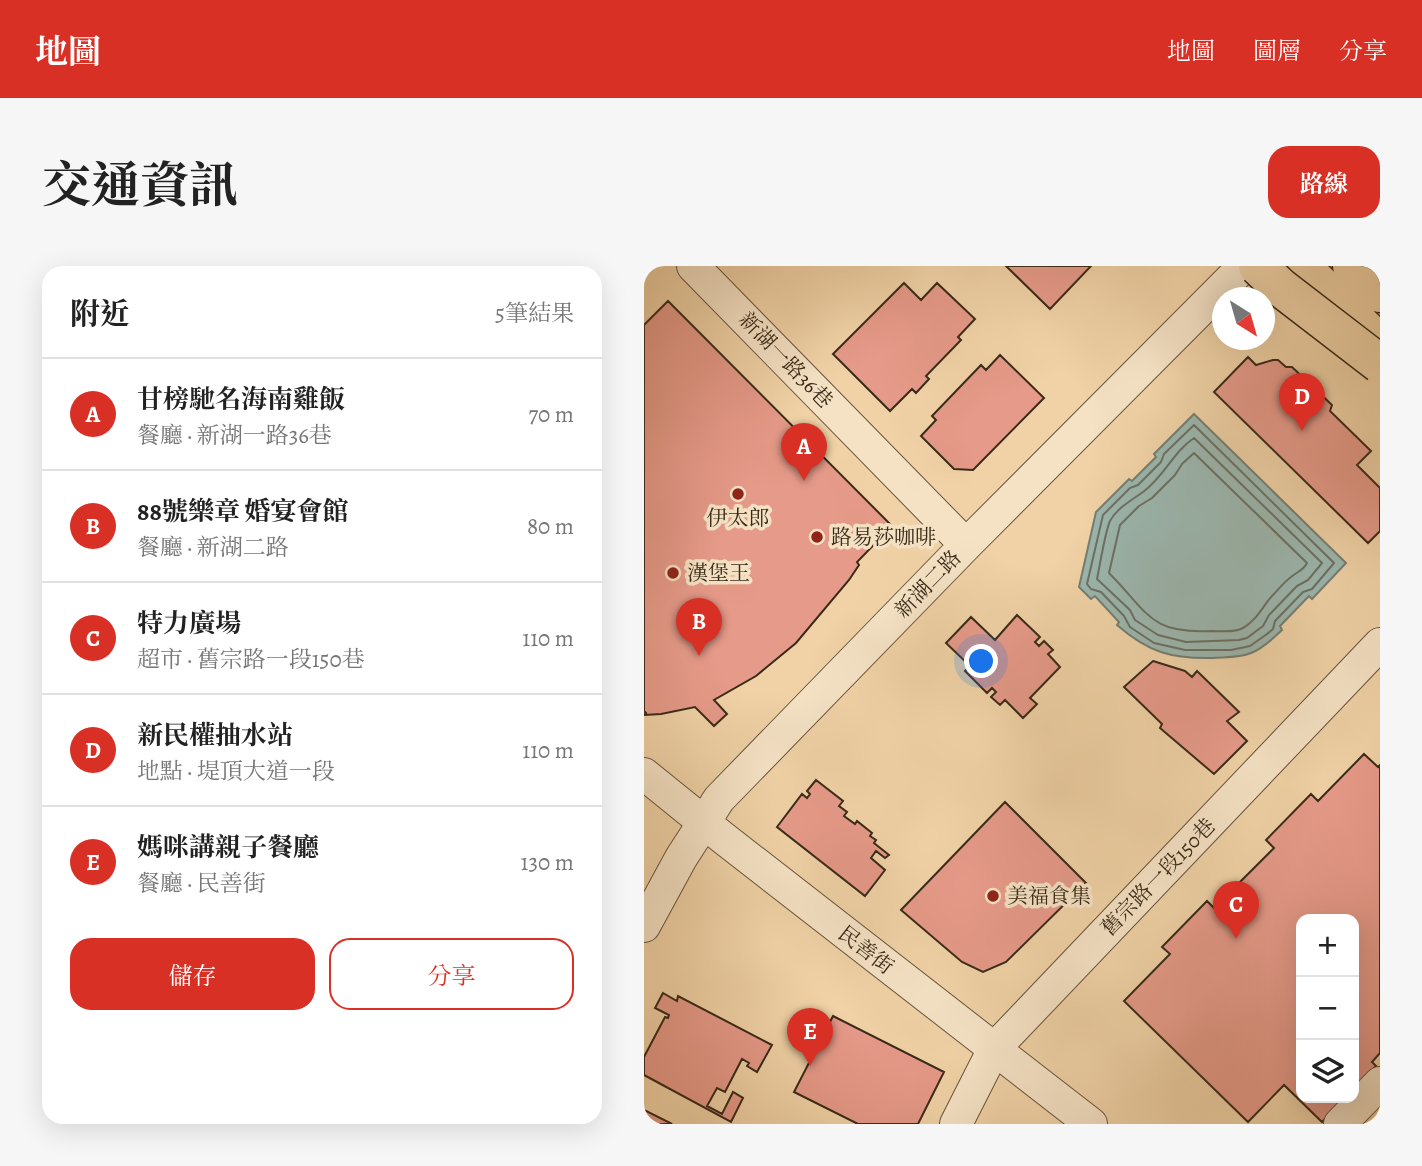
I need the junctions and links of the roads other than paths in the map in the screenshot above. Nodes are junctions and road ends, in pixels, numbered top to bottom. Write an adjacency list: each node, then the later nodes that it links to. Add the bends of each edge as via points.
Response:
1 (693, 266): 12 (street, 新湖一路36巷)
2 (1244, 266): 12 (street, 新湖二路)
3 (1258, 266): 10 (highway, bridge); 11 (street)
4 (1289, 266): 8 (highway)
5 (1301, 266): 9 (highway)
6 (1352, 266): 7 (highway)
7 (1380, 293)
8 (1380, 338)
9 (1380, 344)
10 (1380, 365)
11 (1380, 380)
12 (966, 545): 15 (street, 新湖二路, via 719,799)
13 (1380, 644): 17 (street, 舊宗路一段150巷)
14 (644, 774): 15 (street, 民善街)
15 (703, 822): 16 (street, 新湖二路); 17 (street, 民善街)
16 (644, 926)
17 (995, 1049): 19 (street, 舊宗路一段150巷); 20 (street, 民善街)
18 (1380, 1083): 21 (street)
19 (956, 1124)
20 (1091, 1124)
21 (1340, 1124)

